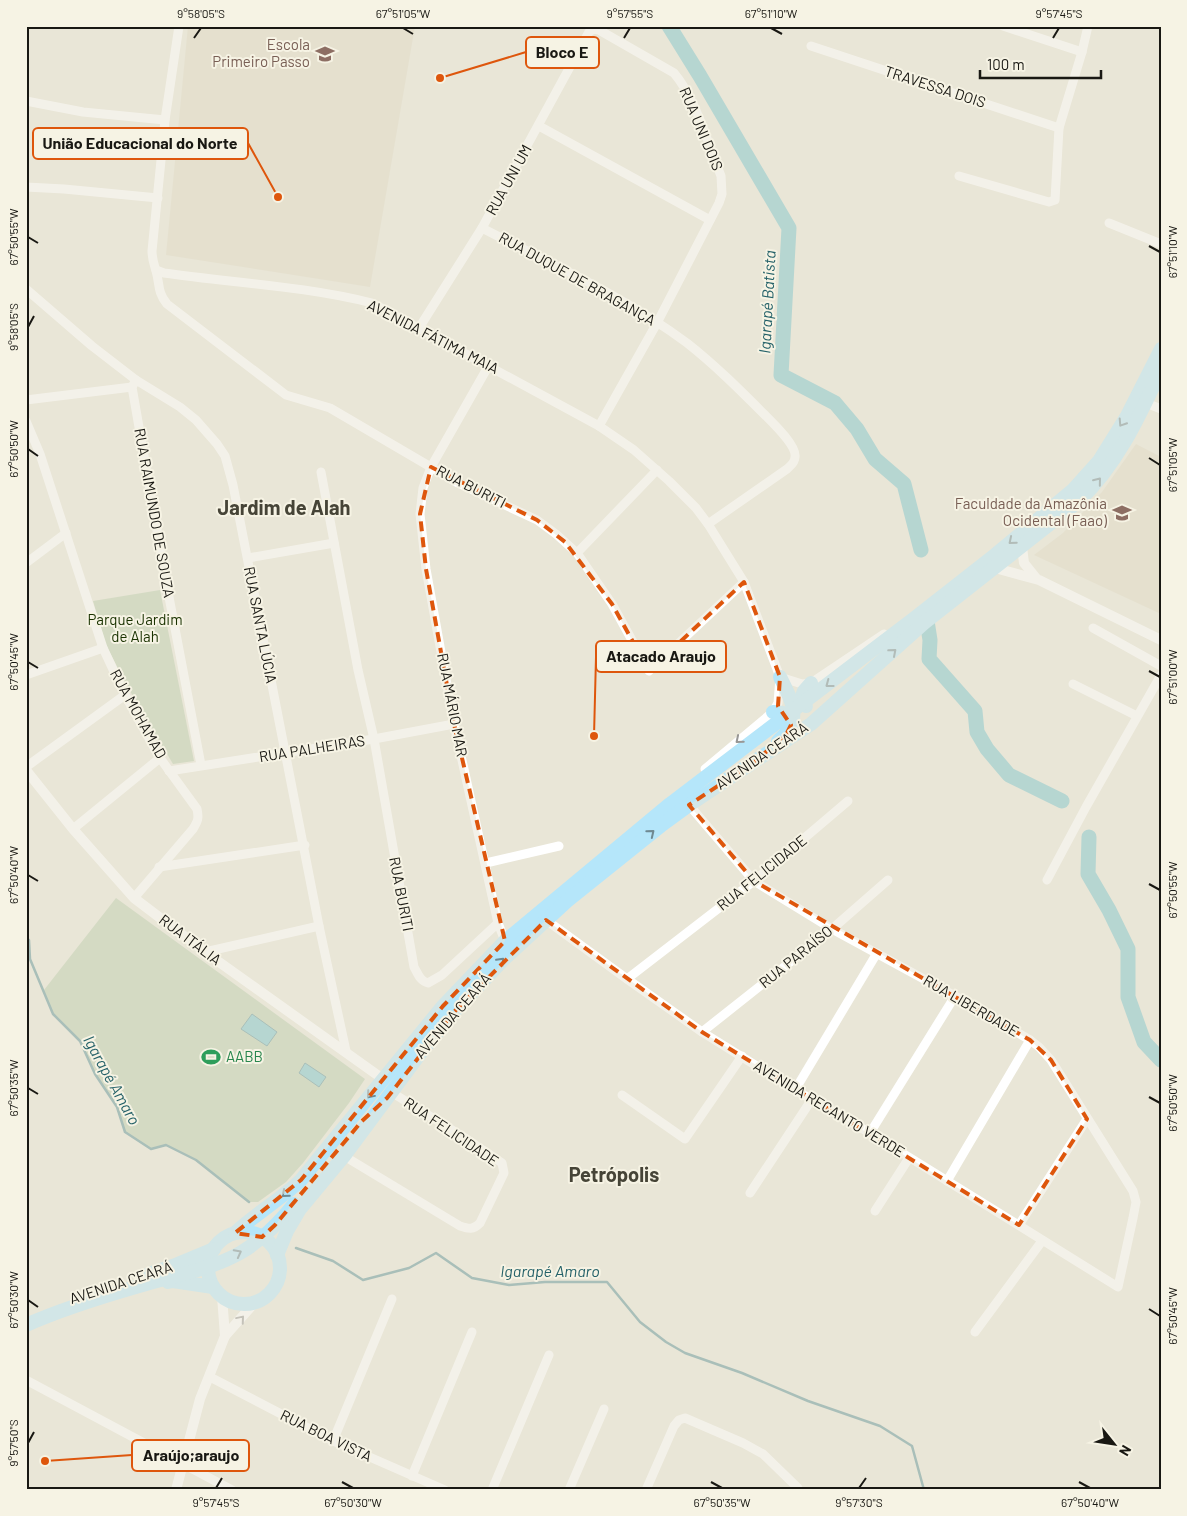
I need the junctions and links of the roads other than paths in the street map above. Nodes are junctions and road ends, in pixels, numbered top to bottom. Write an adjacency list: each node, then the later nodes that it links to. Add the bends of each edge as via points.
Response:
1 (179, 26): 8 (street)
2 (1003, 26): 6 (street)
3 (1088, 26): 6 (street)
4 (594, 29): 9 (street, RUA UNI UM, via 589,32); 14 (street, RUA UNI DOIS, via 674,73 682,83 721,176 722,194)
5 (811, 46): 10 (street, TRAVESSA DOIS)
6 (1082, 52): 10 (street)
7 (26, 101): 8 (street, via 83,112)
8 (165, 120): 13 (street)
9 (539, 126): 14 (street); 16 (street, RUA UNI UM)
10 (1059, 128): 11 (street, via 1053,202)
11 (959, 176)
12 (26, 187): 13 (street)
13 (158, 198): 18 (street, via 152,251)
14 (710, 220): 20 (street, RUA UNI DOIS)
15 (1109, 223): 17 (street)
16 (482, 228): 20 (street, RUA DUQUE DE BRAGANÇA, via 626,303); 21 (street, RUA UNI UM)
17 (1161, 244)
18 (156, 270): 21 (street, AVENIDA FÁTIMA MAIA, via 356,299 372,303); 31 (street, RUA BURITI, via 159,293 167,304 286,395 330,408)
19 (26, 289): 25 (street, RUA SANTA LÚCIA)
20 (657, 323): 30 (street, RUA UNI DOIS); 34 (street, RUA DUQUE DE BRAGANÇA, via 722,372 780,431 794,450 796,458 787,470)
21 (419, 328): 23 (street, AVENIDA FÁTIMA MAIA)
22 (1161, 349): 44 (main road, AVENIDA CEARÁ, one-way to 44, via 1127,416 1086,476)
23 (488, 365): 30 (street, AVENIDA FÁTIMA MAIA); 31 (street)
24 (1161, 370): 27 (main road, AVENIDA CEARÁ)
25 (134, 383): 26 (street); 39 (street, RUA SANTA LÚCIA, via 180,407 217,444 229,467); 64 (street, RUA RAIMUNDO DE SOUZA, via 164,576)
26 (26, 400)
27 (1146, 402): 28 (street); 37 (main road, AVENIDA CEARÁ, one-way to 27, via 1094,486 1110,467)
28 (1161, 408)
29 (26, 421): 35 (street, RUA MOHAMAD)
30 (598, 426): 32 (street, AVENIDA FÁTIMA MAIA)
31 (431, 467): 38 (street, RUA BURITI, via 537,520); 58 (street, RUA MÁRIO MAR, via 423,488 420,514 426,569)
32 (657, 470): 34 (street, AVENIDA FÁTIMA MAIA); 38 (street)
33 (321, 472): 36 (street, RUA BURITI)
34 (708, 524): 43 (street, AVENIDA FÁTIMA MAIA)
35 (66, 533): 40 (street); 47 (street, RUA MOHAMAD)
36 (334, 543): 39 (street); 60 (street, RUA BURITI)
37 (1022, 547): 41 (main road, AVENIDA CEARÁ); 42 (street, via 1024,563)
38 (577, 553): 43 (street, RUA BURITI, via 612,604 649,671)
39 (248, 558): 61 (street, RUA SANTA LÚCIA)
40 (26, 563)
41 (995, 568): 42 (street); 49 (main road, AVENIDA CEARÁ, one-way to 41)
42 (1039, 580): 46 (street)
43 (744, 582): 52 (street, AVENIDA FÁTIMA MAIA)
44 (912, 620): 53 (street, AVENIDA CEARÁ, via 878,637); 67 (main road, AVENIDA CEARÁ, one-way to 67)
45 (1093, 628): 48 (street)
46 (1161, 640)
47 (103, 648): 50 (street); 55 (street, RUA MOHAMAD)
48 (1161, 666)
49 (865, 674): 53 (main road, via 823,704 812,708 800,699); 63 (main road, AVENIDA CEARÁ, via 811,724)
50 (26, 675)
51 (1161, 675): 57 (street)
52 (780, 676): 53 (street, via 802,684); 56 (street, AVENIDA CEARÁ, via 778,704); 59 (main road, via 794,713)
53 (811, 683)
54 (1073, 684): 57 (street)
55 (125, 695): 62 (street, RUA MOHAMAD); 65 (street)
56 (773, 712): 59 (main road, via 783,712); 67 (street, AVENIDA CEARÁ, one-way to 67, via 688,786)
57 (1137, 716): 75 (street)
58 (454, 724): 60 (street, RUA PALHEIRAS); 72 (street, RUA MÁRIO MAR)
59 (791, 725): 63 (main road, via 787,733)
60 (374, 739): 61 (street, RUA PALHEIRAS); 79 (street, RUA BURITI, via 414,967 420,978 428,983 442,975)
61 (286, 753): 64 (street, RUA PALHEIRAS); 70 (street, RUA SANTA LÚCIA)
62 (160, 758): 66 (street, RUA MOHAMAD); 69 (street)
63 (757, 760): 67 (main road, AVENIDA CEARÁ)
64 (201, 766): 66 (street, RUA PALHEIRAS)
65 (26, 768): 69 (street, RUA ITÁLIA)
66 (169, 771): 73 (street, RUA MOHAMAD, via 197,809 199,819)
67 (683, 800): 76 (street, RUA LIBERDADE); 78 (main road, AVENIDA CEARÁ, one-way to 67); 82 (main road, AVENIDA CEARÁ)
68 (848, 802): 76 (street, RUA FELICIDADE)
69 (73, 829): 77 (street, RUA ITÁLIA)
70 (304, 845): 73 (street); 80 (street, RUA SANTA LÚCIA)
71 (559, 846): 72 (street)
72 (486, 864): 79 (street, RUA MÁRIO MAR)
73 (159, 867): 77 (street, RUA MOHAMAD)
74 (888, 880): 81 (street, RUA PARAÍSO)
75 (1047, 880)
76 (754, 881): 81 (street, RUA LIBERDADE); 85 (street, RUA FELICIDADE)
77 (134, 898): 83 (street, RUA ITÁLIA)
78 (546, 920): 85 (street, AVENIDA RECANTO VERDE); 94 (main road, AVENIDA CEARÁ, one-way to 78, via 454,1012)
79 (498, 923): 82 (street, RUA MÁRIO MAR)
80 (319, 926): 83 (street); 89 (street, RUA SANTA LÚCIA)
81 (832, 929): 84 (street, RUA LIBERDADE); 87 (street, RUA PARAÍSO)
82 (505, 941): 91 (main road, AVENIDA CEARÁ, via 443,1006)
83 (205, 952): 89 (street, RUA ITÁLIA)
84 (877, 953): 86 (street, RUA LIBERDADE); 92 (street)
85 (627, 979): 87 (street, AVENIDA RECANTO VERDE)
86 (955, 996): 88 (street, RUA LIBERDADE); 97 (street)
87 (702, 1032): 90 (street, AVENIDA RECANTO VERDE)
88 (1030, 1040): 96 (street, RUA LIBERDADE, via 1051,1060); 100 (street)
89 (346, 1051): 91 (street, RUA ITÁLIA)
90 (742, 1056): 92 (street, AVENIDA RECANTO VERDE); 93 (street, via 685,1140)
91 (383, 1079): 104 (main road, AVENIDA CEARÁ, one-way to 104, via 301,1180)
92 (795, 1090): 95 (street, AVENIDA RECANTO VERDE)
93 (622, 1094)
94 (389, 1095): 98 (main road); 98 (street, RUA FELICIDADE, via 462,1136 502,1163 504,1173 480,1223 468,1229 460,1226); 113 (main road, one-way to 94, via 131,1288 212,1265 245,1250 284,1216 362,1121)
95 (812, 1099): 97 (street, AVENIDA RECANTO VERDE); 101 (street)
96 (1087, 1119): 103 (street); 108 (street, RUA LIBERDADE, via 1123,1173 1136,1202)
97 (870, 1133): 99 (street, AVENIDA RECANTO VERDE)
98 (344, 1156): 107 (main road, via 293,1219)
99 (909, 1158): 100 (street, AVENIDA RECANTO VERDE); 102 (street)
100 (948, 1181): 103 (street, AVENIDA RECANTO VERDE)
101 (750, 1193)
102 (875, 1211)
103 (1020, 1225): 105 (street, AVENIDA RECANTO VERDE)
104 (235, 1233): 106 (main road); 107 (main road, via 248,1232 260,1236 271,1244)
105 (1042, 1241): 108 (street, AVENIDA RECANTO VERDE); 115 (street)
106 (214, 1249): 109 (main road, via 208,1268); 112 (main road, AVENIDA CEARÁ)
107 (277, 1255): 111 (main road, via 280,1268 277,1281 270,1292)
108 (1118, 1287)
109 (218, 1291): 111 (main road, via 240,1303); 116 (main road, AVENIDA CEARÁ, via 173,1280); 117 (street)
110 (392, 1299): 122 (street)
111 (256, 1301): 117 (street, one-way to 111)
112 (26, 1315)
113 (26, 1325)
114 (472, 1332): 124 (street)
115 (975, 1332)
116 (26, 1334)
117 (225, 1336): 119 (street)
118 (549, 1355): 129 (street)
119 (210, 1377): 122 (street, RUA BOA VISTA); 123 (street, via 200,1399)
120 (26, 1380): 123 (street)
121 (604, 1409): 130 (street)
122 (334, 1441): 124 (street, RUA BOA VISTA)
123 (182, 1462): 126 (street); 127 (street)
124 (412, 1476): 128 (street, RUA BOA VISTA)
125 (798, 1488): 131 (street, via 763,1454 743,1442 685,1418 674,1426)
126 (176, 1490)
127 (232, 1490)
128 (445, 1490)
129 (492, 1490)
130 (569, 1490)
131 (646, 1490)

